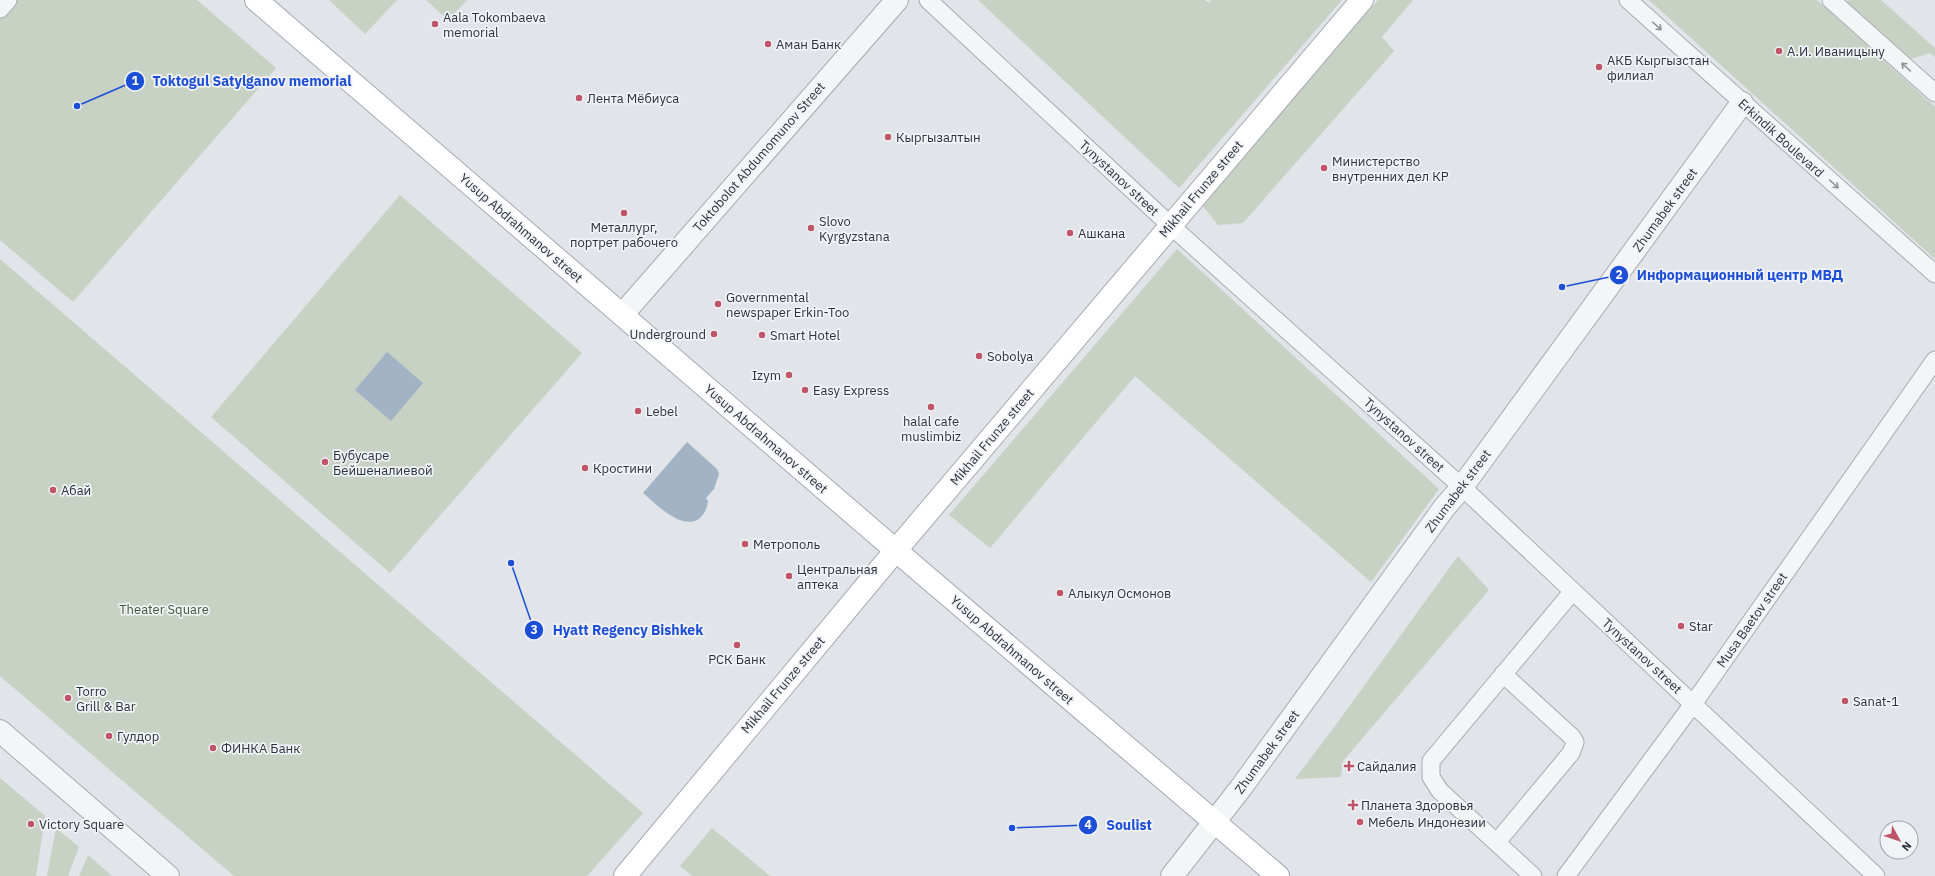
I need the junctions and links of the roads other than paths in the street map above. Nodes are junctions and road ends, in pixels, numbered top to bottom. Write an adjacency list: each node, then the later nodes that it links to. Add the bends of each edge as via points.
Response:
1 (8, 0): 8 (street)
2 (256, 0): 13 (main road, Yusup Abdrahmanov street)
3 (896, 0): 13 (street, Toktobolot Abdumomunov Street)
4 (928, 0): 11 (street, Tynystanov street)
5 (1362, 0): 11 (main road, Mikhail Frunze street)
6 (1628, 0): 10 (street, Erkindik Boulevard, one-way to 10)
7 (1831, 0): 9 (street, one-way to 7)
8 (0, 9)
9 (1935, 93)
10 (1742, 103): 12 (street, Erkindik Boulevard, one-way to 12); 15 (street, Zhumabek street)
11 (1170, 225): 15 (street, Tynystanov street); 16 (main road, Mikhail Frunze street)
12 (1935, 274)
13 (622, 315): 16 (main road, Yusup Abdrahmanov street)
14 (1935, 360): 19 (street, Musa Baetov street)
15 (1462, 487): 17 (street, Tynystanov street); 21 (street, Zhumabek street, via 1444,508)
16 (896, 550): 21 (main road, Yusup Abdrahmanov street); 24 (main road, Mikhail Frunze street)
17 (1573, 592): 18 (street); 19 (street, Tynystanov street)
18 (1503, 674): 22 (street, via 1436,752 1430,768 1440,791); 22 (street, via 1575,742 1571,753)
19 (1693, 704): 28 (street, Musa Baetov street); 29 (street, Tynystanov street)
20 (0, 731): 23 (street)
21 (1215, 822): 25 (street, Zhumabek street); 26 (main road, Yusup Abdrahmanov street)
22 (1497, 842): 27 (street)
23 (168, 876)
24 (624, 876)
25 (1172, 876)
26 (1278, 876)
27 (1533, 876)
28 (1566, 876)
29 (1876, 876)

